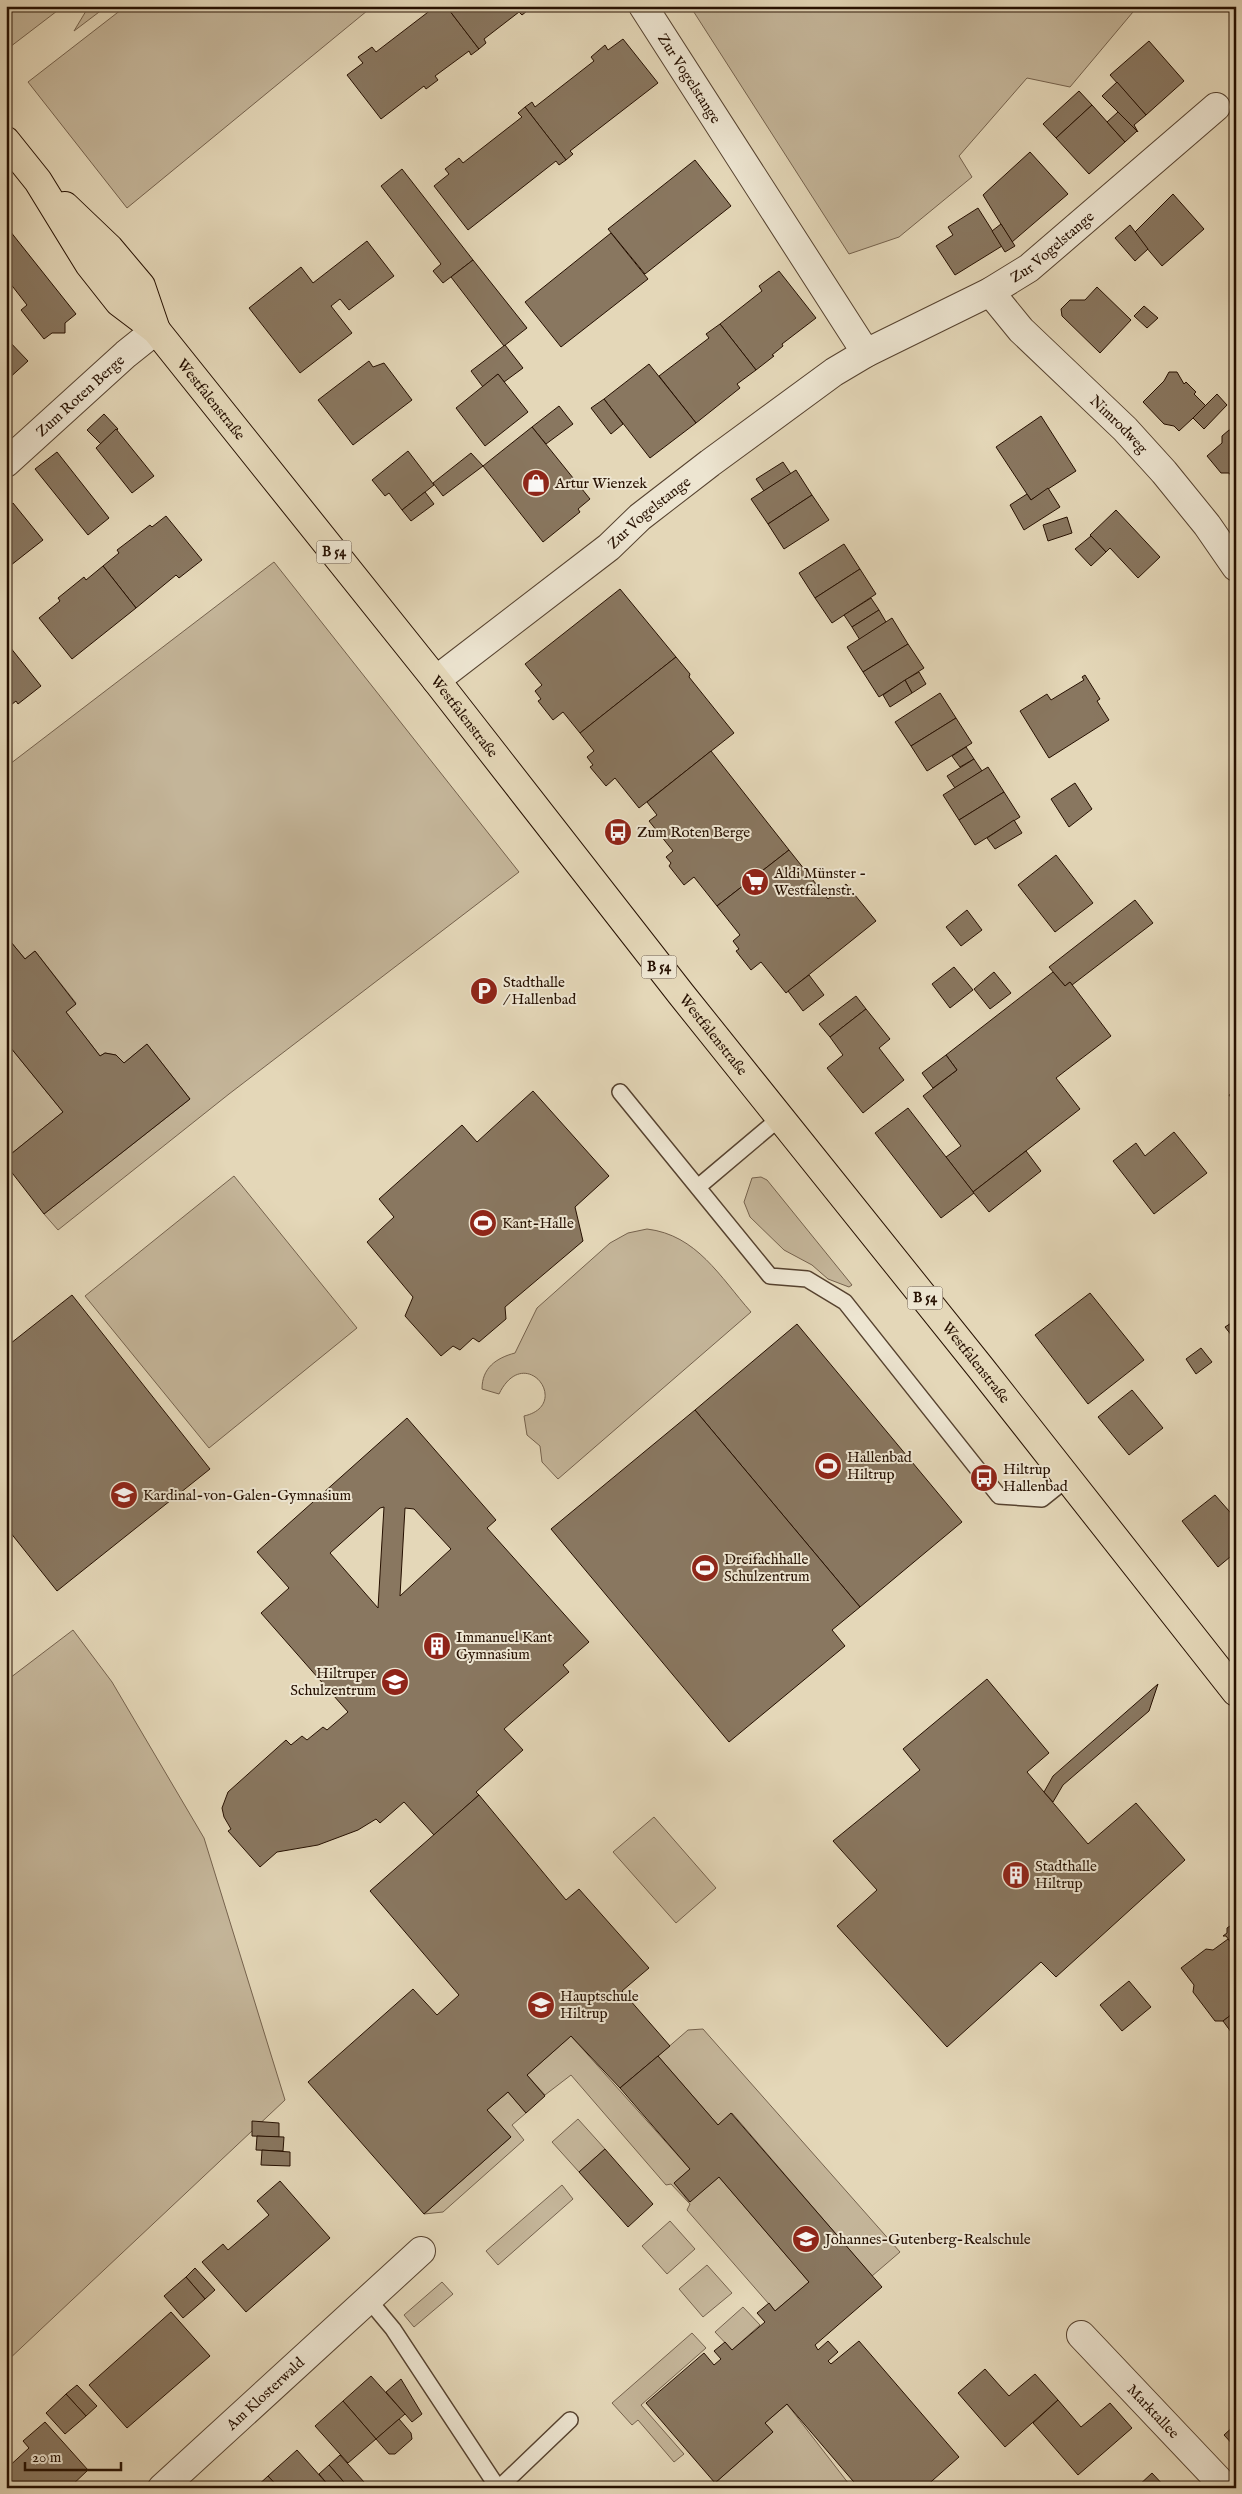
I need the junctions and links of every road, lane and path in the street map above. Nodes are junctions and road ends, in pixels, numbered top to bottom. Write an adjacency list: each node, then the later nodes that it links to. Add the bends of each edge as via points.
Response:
1 (643, 6): 6 (street, Zur Vogelstange)
2 (1216, 107): 4 (street, Zur Vogelstange, via 1029,268)
3 (6, 142): 5 (main road, Westfalenstraße / B 54, via 38,181 109,248 141,286)
4 (990, 292): 6 (street, Zur Vogelstange); 8 (street, Nimrodweg, via 1021,330 1125,429 1164,472)
5 (156, 330): 7 (street, Zum Roten Berge); 9 (main road, Westfalenstraße / B 54)
6 (866, 353): 9 (street, Zur Vogelstange, via 710,463 640,517 609,547)
7 (6, 463)
8 (1236, 567)
9 (436, 680): 11 (main road, Westfalenstraße / B 54)
10 (620, 1092): 12 (lane)
11 (781, 1117): 12 (lane); 13 (main road, Westfalenstraße / B 54)
12 (698, 1187): 13 (lane, via 770,1276 807,1280 845,1302 999,1496 1042,1499)
13 (1067, 1479): 14 (main road, Westfalenstraße / B 54)
14 (1236, 1692)
15 (421, 2251): 16 (street, Am Klosterwald)
16 (368, 2299): 19 (street, Am Klosterwald); 20 (lane, via 393,2329)
17 (1081, 2335): 21 (street, Marktallee)
18 (570, 2420): 20 (lane)
19 (162, 2488)
20 (498, 2488)
21 (1226, 2488)

